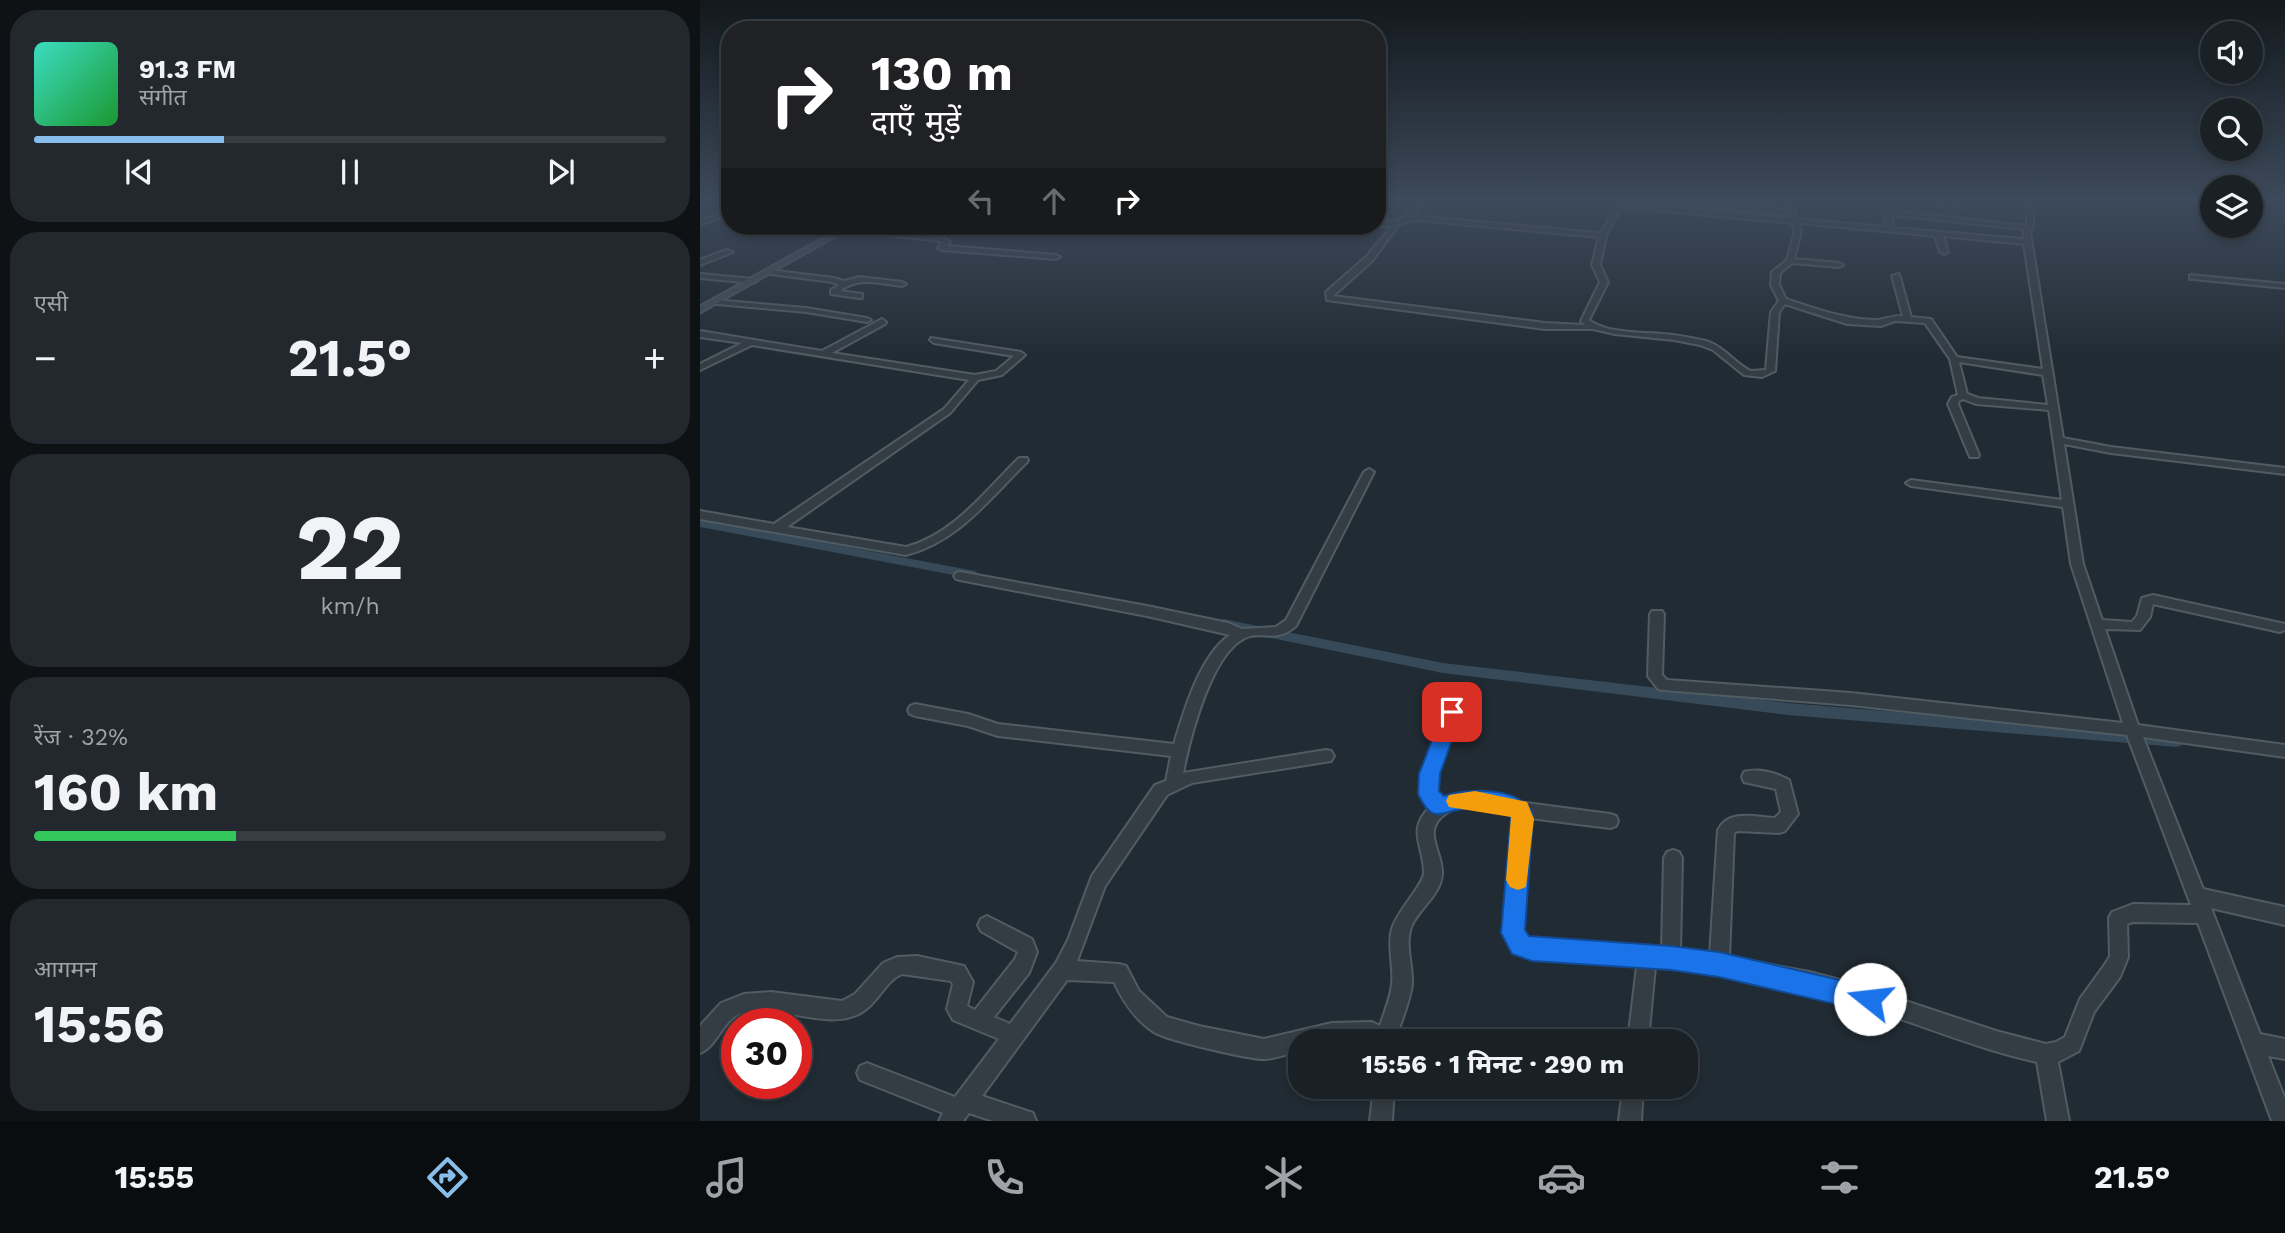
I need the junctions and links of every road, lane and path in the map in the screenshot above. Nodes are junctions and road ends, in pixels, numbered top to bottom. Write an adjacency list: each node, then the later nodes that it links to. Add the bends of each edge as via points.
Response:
1 (723, 254): 10 (street)
2 (802, 254): 12 (street)
3 (1022, 254): 8 (street)
4 (1373, 254): 27 (street, via 1328,296)
5 (1598, 254): 27 (street, via 1596,265 1604,282 1585,321)
6 (1792, 254): 9 (street)
7 (2031, 254): 34 (street)
8 (1056, 257)
9 (1790, 261): 11 (street); 21 (street, via 1776,272 1775,285)
10 (700, 263)
11 (1839, 265)
12 (771, 272): 16 (street); 17 (street)
13 (700, 276): 16 (street)
14 (1896, 276): 25 (street)
15 (2193, 277): 19 (street)
16 (753, 281): 22 (street)
17 (844, 284): 18 (street, via 860,279); 20 (street, via 834,292)
18 (902, 284)
19 (2285, 286)
20 (859, 296)
21 (1783, 301): 25 (street, via 1847,321); 27 (street, via 1775,312 1770,370 1759,374 1739,371 1722,352 1703,344 1658,334)
22 (716, 302): 23 (street); 24 (street)
23 (700, 310)
24 (867, 320)
25 (1908, 320): 32 (street, via 1932,324 1934,334)
26 (883, 322): 31 (street)
27 (1590, 328)
28 (700, 334): 30 (street)
29 (934, 340): 35 (street, via 1021,355 999,373)
30 (753, 341): 31 (street); 33 (street)
31 (825, 353): 35 (street)
32 (1954, 359): 34 (street); 36 (street)
33 (700, 367)
34 (2049, 373): 37 (street)
35 (975, 378): 46 (street, via 947,411)
36 (1963, 397): 37 (street); 39 (street, via 1952,404)
37 (2054, 408): 38 (street)
38 (2059, 440): 41 (street); 44 (street)
39 (1974, 455)
40 (1023, 460): 46 (street, via 945,534 918,550)
41 (2285, 471)
42 (1369, 472): 51 (street, via 1295,617 1276,632)
43 (1912, 483): 44 (street)
44 (2068, 504): 49 (street, via 2077,564)
45 (700, 515): 46 (street)
46 (777, 528)
47 (960, 576): 51 (street, via 1147,611)
48 (1657, 614): 54 (street, via 1655,676 1663,685 1850,699)
49 (2097, 624): 50 (street, via 2135,627 2147,601 2153,599); 54 (street)
50 (2280, 627)
51 (1240, 634): 55 (street, via 1208,671)
52 (1460, 691): 60 (street, via 1429,774 1429,794)
53 (915, 710): 55 (street, via 998,730)
54 (2135, 735): 56 (street); 64 (street)
55 (1180, 751): 59 (street)
56 (2285, 751)
57 (1326, 756): 59 (street)
58 (1750, 777): 70 (street, via 1783,785 1790,814 1779,826 1735,823 1726,830)
59 (1173, 783): 71 (street, via 1161,790 1098,882)
60 (1441, 807): 61 (street, via 1462,800); 73 (street, via 1425,829 1433,864 1429,886 1400,932 1402,986)
61 (1519, 809): 62 (street); 68 (street, via 1523,819 1515,940 1532,949)
62 (1610, 821)
63 (1672, 858): 69 (street)
64 (2197, 896): 65 (street); 66 (street)
65 (2205, 914): 78 (street); 80 (street, via 2133,913 2119,918 2119,957 2113,970 2087,1006 2072,1044)
66 (2285, 916)
67 (987, 925): 72 (street, via 1028,952)
68 (1647, 956): 69 (street); 74 (street)
69 (1671, 958): 70 (street)
70 (1719, 965): 80 (street, via 1847,992)
71 (1063, 970): 75 (street); 77 (street, via 1119,973 1132,999 1161,1025 1264,1049)
72 (978, 1022): 75 (street); 76 (street, via 957,1009 962,976 905,964 889,971 854,1008 842,1011 749,1002 733,1007)
73 (1388, 1029)
74 (1639, 1029)
75 (1014, 1035): 84 (street)
76 (700, 1043)
77 (1288, 1043)
78 (2254, 1043): 79 (street); 89 (street)
79 (2285, 1049)
80 (2046, 1054): 88 (street)
81 (867, 1073): 84 (street)
82 (1383, 1099): 86 (street)
83 (1632, 1099): 87 (street)
84 (958, 1110): 85 (street)
85 (1025, 1121)
86 (1381, 1121)
87 (1630, 1121)
88 (2058, 1121)
89 (2283, 1121)

